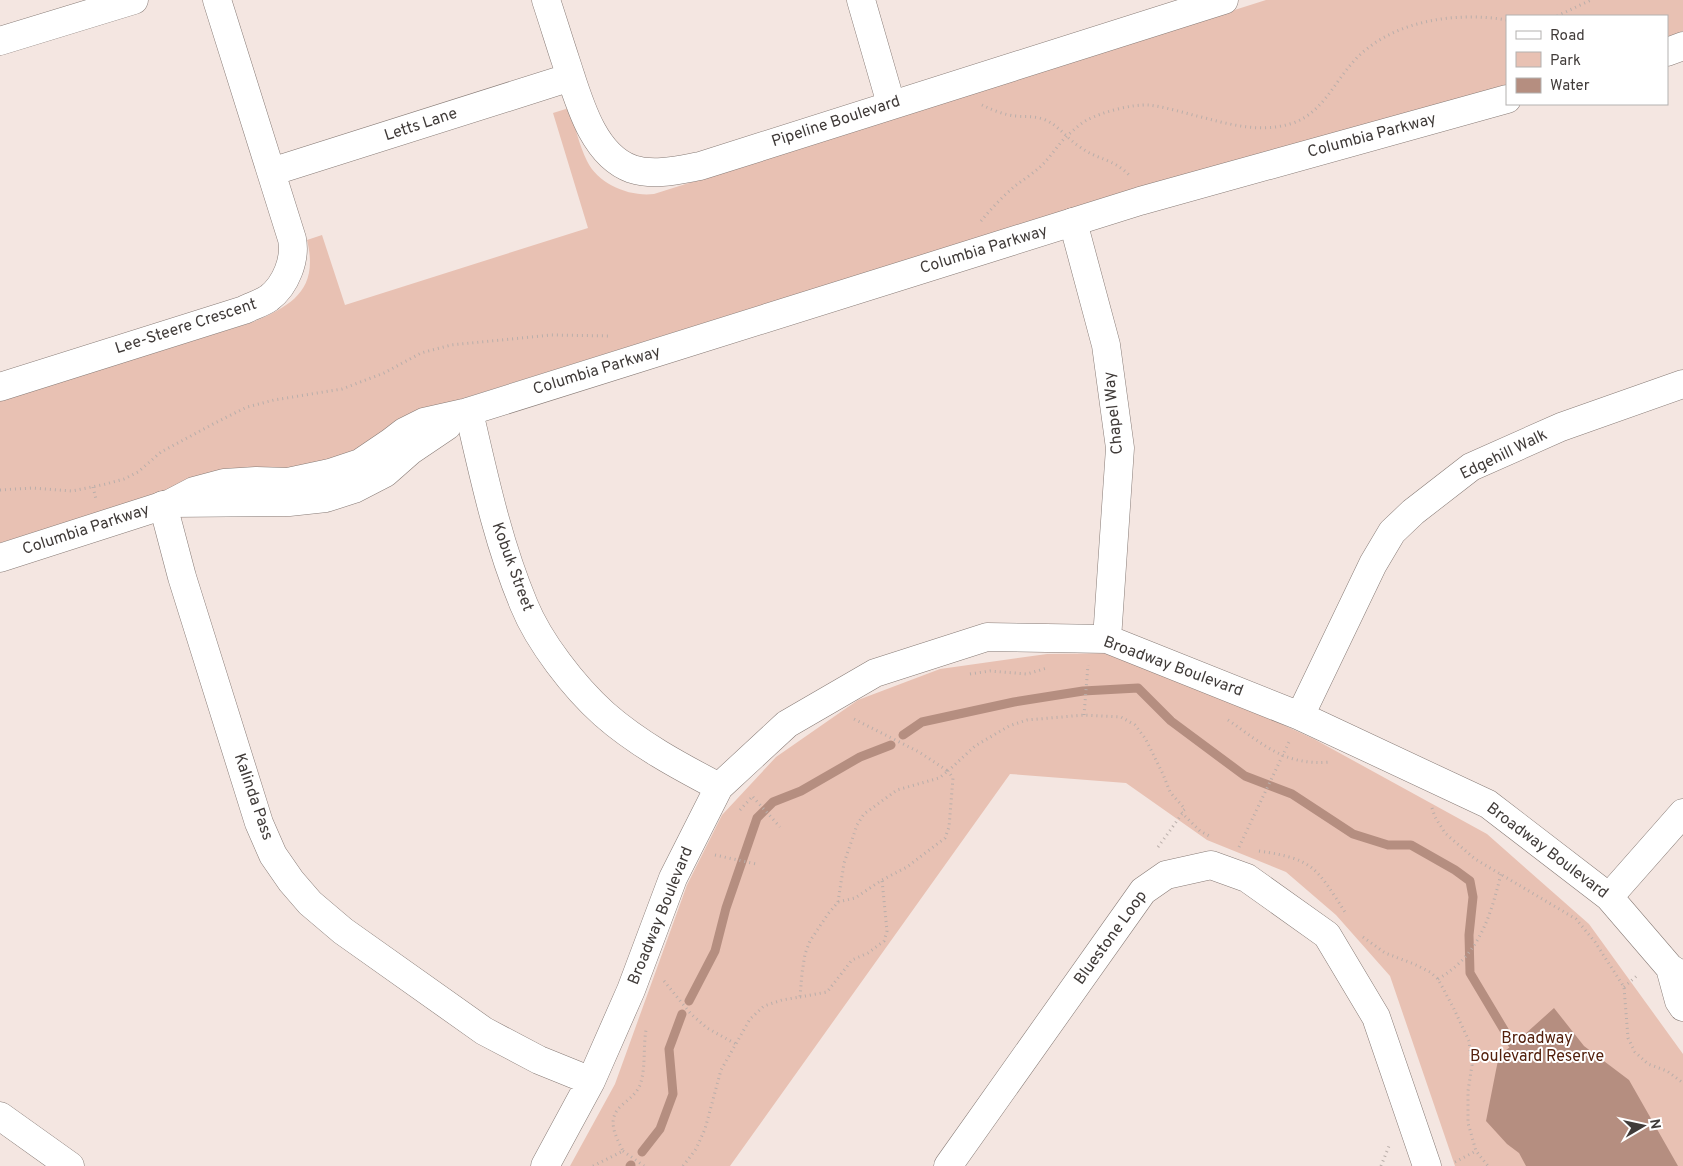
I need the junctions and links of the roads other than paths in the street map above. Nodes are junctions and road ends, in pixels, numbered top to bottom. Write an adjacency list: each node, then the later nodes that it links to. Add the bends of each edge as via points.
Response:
1 (134, 0): 6 (street)
2 (217, 0): 12 (street, Lee-Steere Crescent)
3 (546, 0): 9 (street, Pipeline Boulevard)
4 (861, 0): 11 (street)
5 (1224, 0): 11 (street, Pipeline Boulevard)
6 (0, 41)
7 (1683, 46): 8 (street)
8 (1668, 52)
9 (571, 77): 11 (street, Pipeline Boulevard, via 587,120 612,156 634,169 654,172 700,166); 12 (street, Letts Lane)
10 (1506, 99): 13 (street, Columbia Parkway)
11 (891, 104)
12 (271, 172): 15 (street, Lee-Steere Crescent, via 294,248 286,278 270,297 244,310)
13 (1073, 222): 16 (street, Columbia Parkway); 19 (street, Chapel Way, via 1106,345 1120,448)
14 (1683, 384): 20 (street, Edgehill Walk, via 1561,427 1470,468 1413,512 1392,532 1373,564)
15 (0, 387)
16 (467, 412): 17 (street, Columbia Parkway, via 424,422 360,462 330,473 288,482 224,483 194,491); 21 (street, Kobuk Street, via 508,562 524,606 542,638 567,674 604,714 660,756)
17 (167, 504): 18 (street, Columbia Parkway); 26 (street, Kalinda Pass, via 182,577 259,823 273,855 291,882 343,931 484,1030 539,1060)
18 (0, 558)
19 (1107, 639): 20 (street, Broadway Boulevard); 21 (street, Broadway Boulevard, via 986,637 875,673 787,724)
20 (1300, 716): 23 (street, Broadway Boulevard, via 1488,804)
21 (719, 787): 26 (street, Broadway Boulevard, via 673,878)
22 (1683, 813): 23 (street)
23 (1609, 897): 24 (street, Broadway Boulevard)
24 (1677, 972): 25 (street, Broadway Boulevard, via 1679,1001)
25 (1683, 1007)
26 (592, 1081): 29 (street, Broadway Boulevard)
27 (0, 1116): 28 (street)
28 (70, 1166)
29 (545, 1166)
30 (948, 1166): 31 (street, Bluestone Loop, via 1143,891 1166,875 1211,865 1247,878 1327,935 1376,1016)
31 (1427, 1166)

